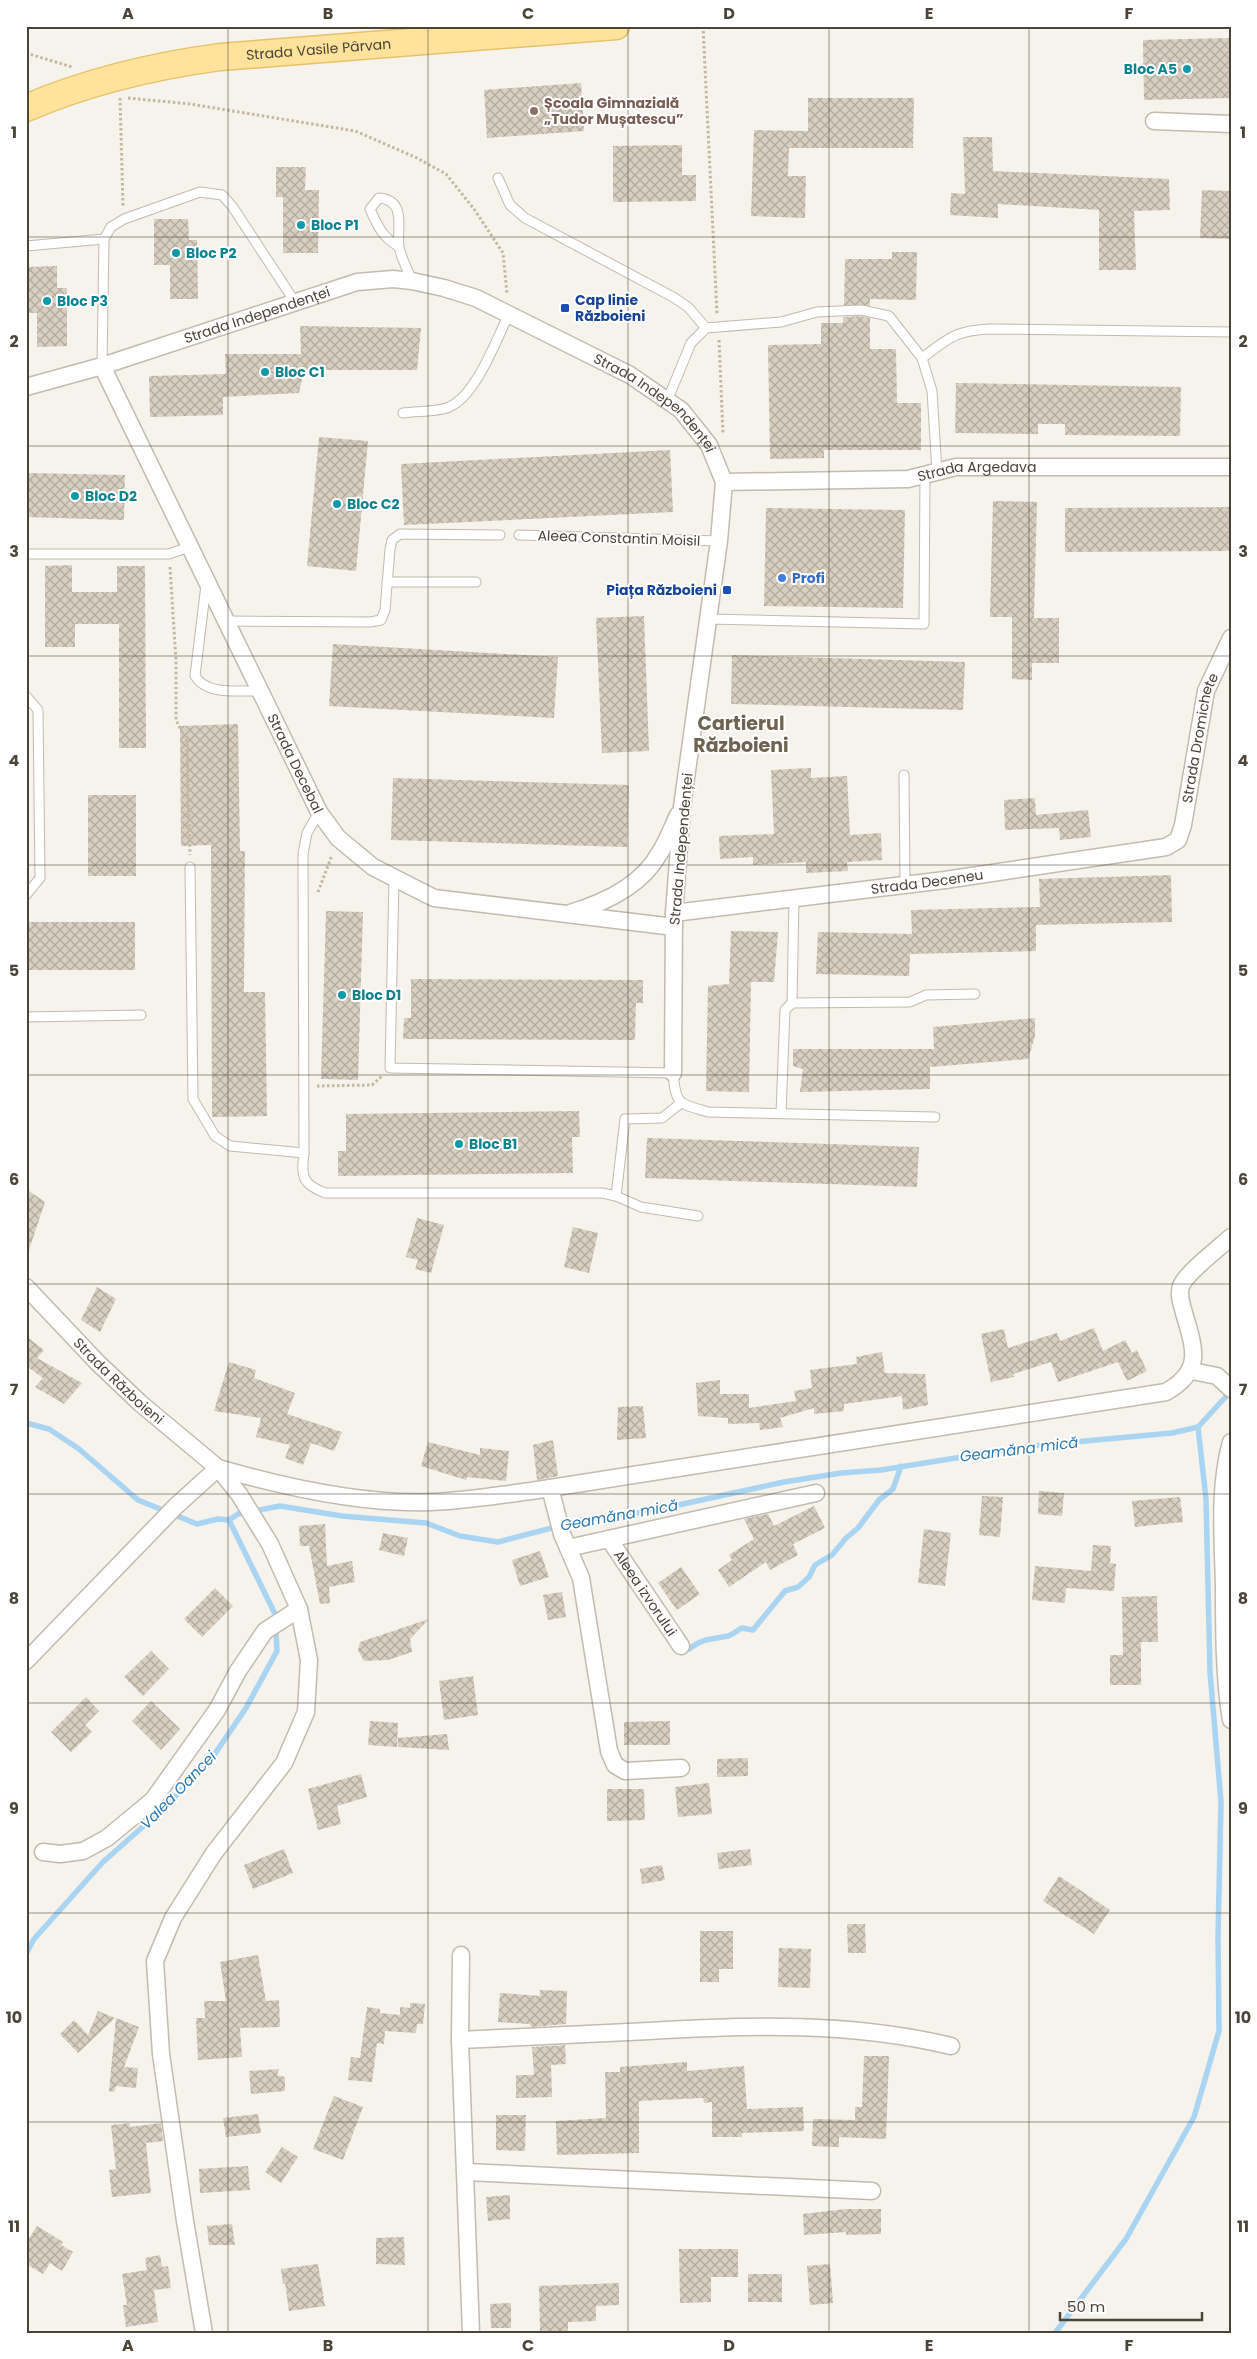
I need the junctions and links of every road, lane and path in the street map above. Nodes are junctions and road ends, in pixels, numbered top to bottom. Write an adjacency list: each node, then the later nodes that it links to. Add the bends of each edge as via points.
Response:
1 (616, 26): 4 (main road, Strada Vasile Pârvan, via 220,57 166,64)
2 (702, 26): 16 (path)
3 (26, 53): 4 (path)
4 (114, 88): 5 (main road, Strada Vasile Pârvan, via 60,93); 9 (path); 15 (path, via 355,131 446,174 503,253)
5 (26, 108)
6 (1154, 121): 7 (street)
7 (1231, 124)
8 (498, 178): 17 (lane, via 510,205 525,218 674,298 688,307)
9 (124, 218): 10 (lane, via 111,227); 14 (lane, via 200,192 222,195)
10 (104, 239): 11 (lane); 20 (lane)
11 (26, 246)
12 (398, 246): 12 (lane, via 399,216 392,204 379,198 370,209 386,240); 13 (lane)
13 (412, 281): 14 (street, Strada Independenței, via 393,278 357,282); 15 (street, Strada Independenței, via 476,298)
14 (295, 302): 20 (street, Strada Independenței)
15 (509, 314): 22 (street, Strada Independenței, via 630,376); 23 (lane, via 477,378 464,396 449,408)
16 (718, 326): 17 (lane); 19 (lane, via 781,322 817,312 868,312 889,316); 24 (path)
17 (706, 328): 22 (lane, via 691,343)
18 (1231, 332): 19 (lane, via 964,331)
19 (922, 358): 26 (lane, via 932,391)
20 (102, 366): 21 (street, Strada Independenței); 31 (street, Strada Decebal)
21 (26, 387)
22 (667, 401): 27 (street, Strada Independenței, via 681,410 709,445)
23 (404, 413)
24 (723, 442)
25 (1231, 467): 26 (street, Strada Argedava, via 956,467)
26 (931, 473): 27 (street, Strada Argedava, via 908,479); 37 (lane, via 924,624)
27 (724, 482): 30 (street, Strada Independenței)
28 (500, 535): 35 (lane, via 400,534 392,540)
29 (519, 535): 30 (lane, Aleea Constantin Moisil)
30 (719, 541): 37 (street, Strada Independenței)
31 (189, 547): 33 (lane); 34 (street, Strada Decebal)
32 (26, 554): 33 (lane)
33 (169, 554): 47 (path, via 176,720 187,742)
34 (207, 582): 38 (street, Strada Decebal); 40 (lane, via 196,676 199,683 207,688)
35 (388, 582): 36 (lane); 38 (lane, via 385,610 380,620)
36 (476, 582)
37 (708, 619): 43 (street, Strada Independenței)
38 (226, 621): 40 (street, Strada Decebal)
39 (1231, 638): 46 (street, Strada Dromichete, via 1206,691)
40 (261, 691): 44 (street, Strada Decebal)
41 (26, 696): 51 (lane, via 38,710 40,878)
42 (904, 775): 49 (lane)
43 (682, 807): 53 (street, via 659,855 642,875 622,891 590,907); 54 (street, Strada Independenței)
44 (319, 812): 45 (street, Strada Decebal); 65 (lane, via 307,833 303,854)
45 (338, 838): 48 (street, Strada Decebal); 50 (path)
46 (1178, 840): 49 (street, Strada Deceneu, via 1166,847)
47 (190, 867): 65 (lane, via 193,1099 215,1136 230,1146)
48 (394, 878): 53 (street, Strada Decebal, via 434,898); 59 (lane)
49 (905, 884): 52 (street, Strada Deceneu)
50 (317, 893)
51 (26, 895)
52 (794, 898): 54 (street, Strada Deceneu); 56 (lane)
53 (563, 915): 54 (street, Strada Decebal)
54 (674, 920): 60 (street, Strada Independenței)
55 (975, 994): 56 (lane, via 926,996 910,1002)
56 (792, 1003): 63 (lane, via 785,1010)
57 (140, 1016): 58 (lane)
58 (26, 1017)
59 (390, 1068): 60 (lane); 61 (path, via 372,1085 315,1086)
60 (673, 1073): 62 (lane, via 675,1096)
61 (315, 1076)
62 (681, 1103): 63 (lane, via 708,1112); 66 (lane, via 662,1118 625,1118)
63 (781, 1113): 64 (lane)
64 (935, 1117)
65 (304, 1153): 66 (lane, via 302,1172 305,1181 325,1193 602,1193)
66 (616, 1196): 67 (lane, via 640,1207)
67 (698, 1216)
68 (1231, 1237): 70 (street, via 1181,1286 1180,1301 1194,1355)
69 (26, 1287): 73 (street, Strada Războieni, via 140,1403)
70 (1192, 1371): 71 (street, via 1217,1376); 74 (street, via 1180,1384 1166,1392 1142,1398 1013,1415)
71 (1231, 1389)
72 (1231, 1442): 81 (street, via 1224,1482 1222,1528)
73 (218, 1468): 74 (street, via 360,1499 432,1502); 78 (street, via 239,1494 270,1544); 80 (street, via 176,1506)
74 (550, 1488): 77 (street)
75 (816, 1494): 76 (street)
76 (608, 1539): 77 (street); 79 (street, Aleea izvorului)
77 (565, 1541): 82 (street, via 581,1578 609,1751 615,1765 625,1771)
78 (299, 1610): 83 (street, via 265,1630 217,1710 154,1800 107,1838 83,1851); 89 (street, via 309,1660 306,1712 284,1763 214,1853 173,1918 155,1961 161,2054)
79 (681, 1646)
80 (26, 1661)
81 (1231, 1720)
82 (681, 1768)
83 (43, 1852)
84 (461, 1955): 85 (street)
85 (460, 2040): 86 (street, via 752,2025 907,2035); 87 (street)
86 (951, 2046)
87 (466, 2172): 88 (street); 90 (street)
88 (872, 2191)
89 (204, 2333)
90 (471, 2333)

